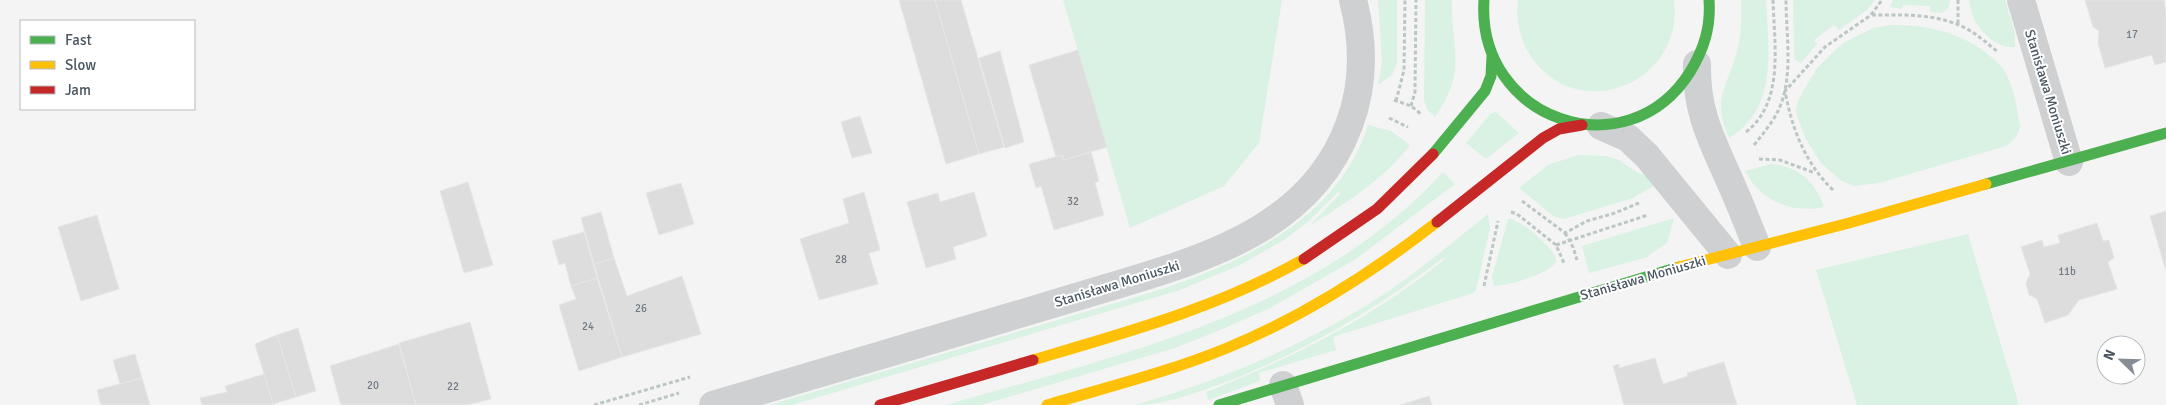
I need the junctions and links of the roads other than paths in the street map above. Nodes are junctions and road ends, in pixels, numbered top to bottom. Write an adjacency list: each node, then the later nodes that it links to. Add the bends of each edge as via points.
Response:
1 (1354, 0): 13 (street, Stanisława Moniuszki, via 1361,32 1362,58 1355,108 1340,147 1315,184 1280,216 1255,233 1179,266)
2 (1484, 0): 5 (main road, via 1485,37)
3 (1709, 0): 6 (main road, via 1709,27)
4 (2024, 11): 9 (street, Stanisława Moniuszki)
5 (1492, 56): 7 (main road, via 1501,74 1528,103 1544,114); 14 (main road, via 1491,76 1485,90 1425,164 1377,209 1297,262 1210,304 1166,321)
6 (1697, 64): 7 (main road, via 1687,81 1657,108 1621,123); 10 (street, via 1698,101 1707,132)
7 (1591, 126): 11 (street, via 1628,138 1647,156); 15 (main road, via 1559,129 1542,138 1406,247 1366,275 1286,320 1181,366)
8 (2166, 134): 9 (main road, Stanisława Moniuszki)
9 (2069, 162): 10 (main road, Stanisława Moniuszki)
10 (1757, 247): 11 (main road, Stanisława Moniuszki)
11 (1728, 255): 12 (main road, Stanisława Moniuszki, via 1656,273)
12 (1287, 395): 16 (main road, Stanisława Moniuszki)
13 (714, 405)
14 (880, 405)
15 (1047, 405)
16 (1219, 405)

